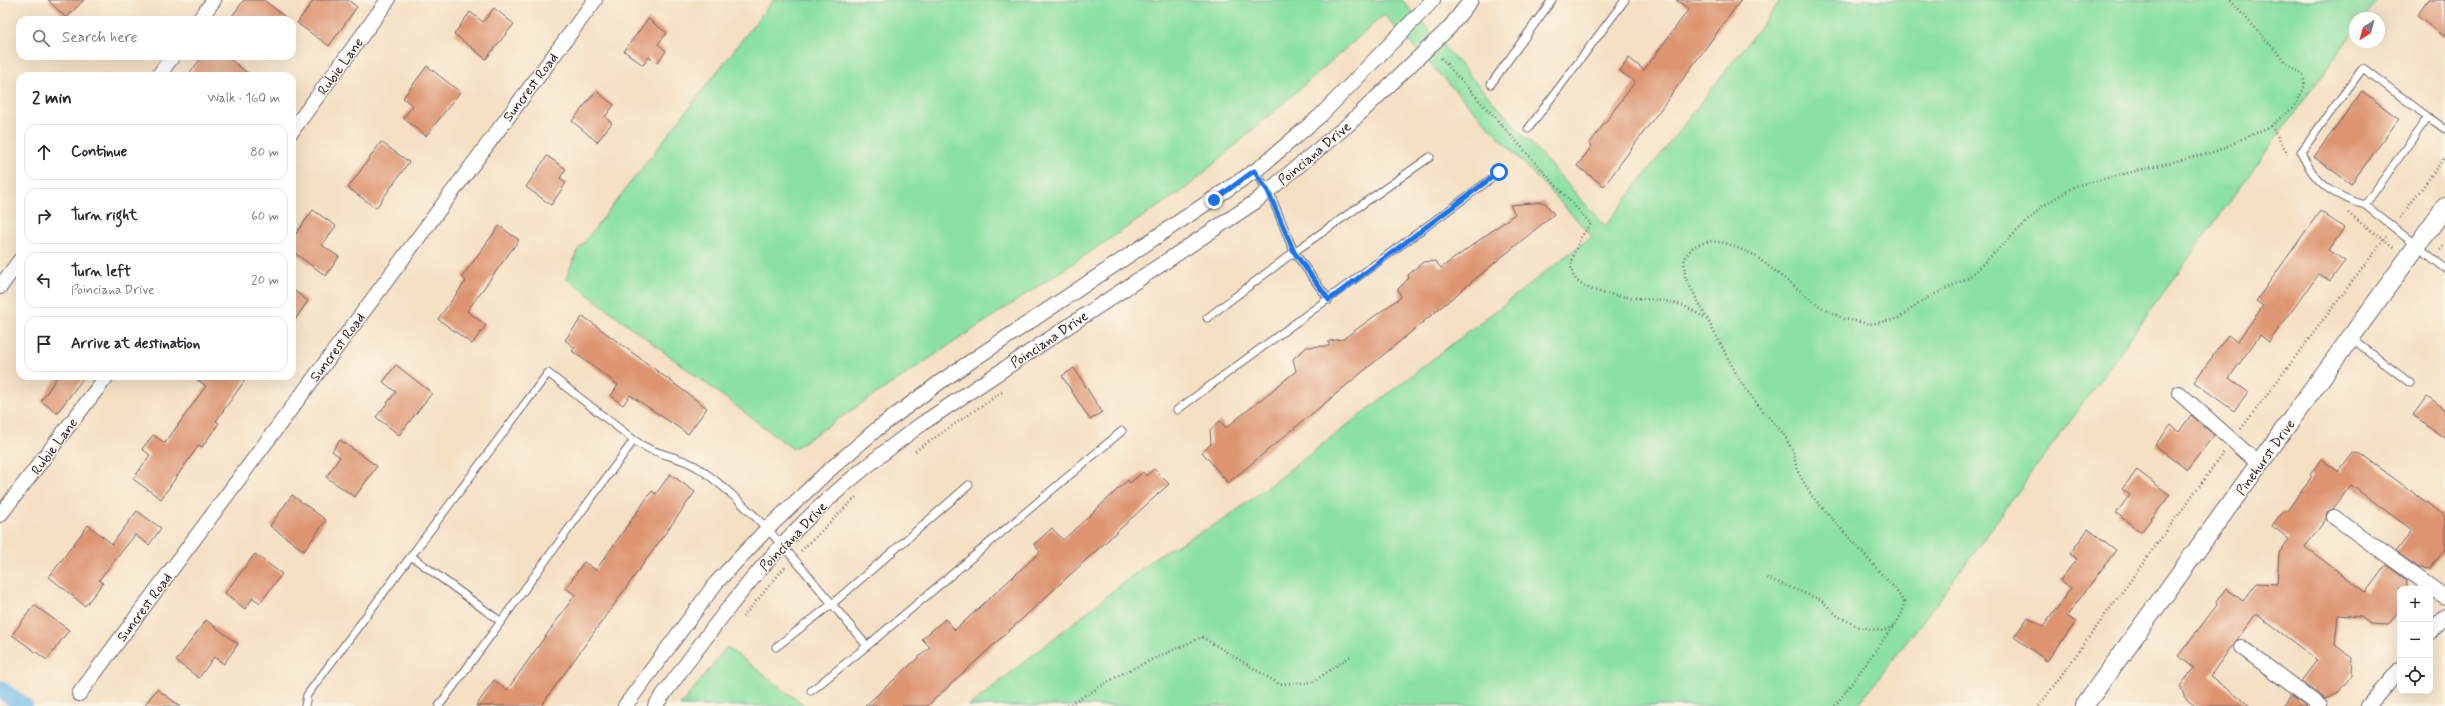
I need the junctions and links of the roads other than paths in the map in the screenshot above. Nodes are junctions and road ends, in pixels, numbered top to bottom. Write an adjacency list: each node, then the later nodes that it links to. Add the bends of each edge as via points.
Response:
1 (214, 0): 8 (street)
2 (388, 0): 13 (street, Rubie Lane)
3 (595, 0): 53 (street, Suncrest Road)
4 (1433, 0): 17 (street, Poinciana Drive, via 1321,115)
5 (1472, 0): 19 (street, Poinciana Drive, via 1449,28 1356,118)
6 (1552, 0): 11 (lane)
7 (1625, 0): 14 (lane)
8 (202, 16)
9 (170, 60): 10 (street)
10 (161, 72)
11 (1491, 84)
12 (2428, 117): 15 (lane); 20 (lane); 20 (lane, via 2363,68 2301,152 2309,170 2318,180 2342,198)
13 (296, 126)
14 (1528, 128)
15 (2445, 129)
16 (1430, 157): 23 (lane)
17 (1254, 171): 19 (lane); 40 (street, Poinciana Drive, via 928,391 877,429)
18 (1499, 172): 27 (lane)
19 (1268, 191): 23 (lane); 41 (street, Poinciana Drive, via 923,423 871,461)
20 (2365, 205): 22 (lane)
21 (2445, 208): 22 (street, Pinehurst Drive)
22 (2416, 247): 25 (lane); 29 (street, Pinehurst Drive)
23 (1294, 252): 27 (lane); 28 (lane)
24 (16, 265): 26 (street)
25 (2445, 268)
26 (0, 287)
27 (1329, 300): 33 (lane)
28 (1207, 318)
29 (2351, 338): 31 (lane); 36 (street, Pinehurst Drive)
30 (104, 380): 38 (street, Rubie Lane)
31 (2410, 383)
32 (2179, 393): 36 (street)
33 (1177, 410)
34 (1122, 431): 49 (lane)
35 (634, 440): 40 (lane, via 645,448 688,462 702,470 733,496); 42 (lane, via 548,374); 46 (lane)
36 (2260, 465): 58 (street, Pinehurst Drive)
37 (969, 485): 44 (lane)
38 (0, 515)
39 (2334, 517): 43 (street)
40 (766, 530): 41 (lane); 56 (street, Poinciana Drive, via 716,583)
41 (782, 546): 44 (lane); 57 (street, Poinciana Drive, via 709,633)
42 (411, 556): 46 (lane); 54 (lane, via 307,695)
43 (2445, 597)
44 (832, 604): 48 (lane); 49 (lane)
45 (2445, 616): 47 (street)
46 (500, 621): 55 (lane)
47 (2433, 630)
48 (776, 646)
49 (867, 646): 52 (lane)
50 (2241, 647): 59 (street)
51 (2397, 672): 60 (street)
52 (811, 690)
53 (79, 694)
54 (305, 706)
55 (439, 706)
56 (625, 706)
57 (654, 706)
58 (2084, 706)
59 (2320, 706)
60 (2368, 706)

